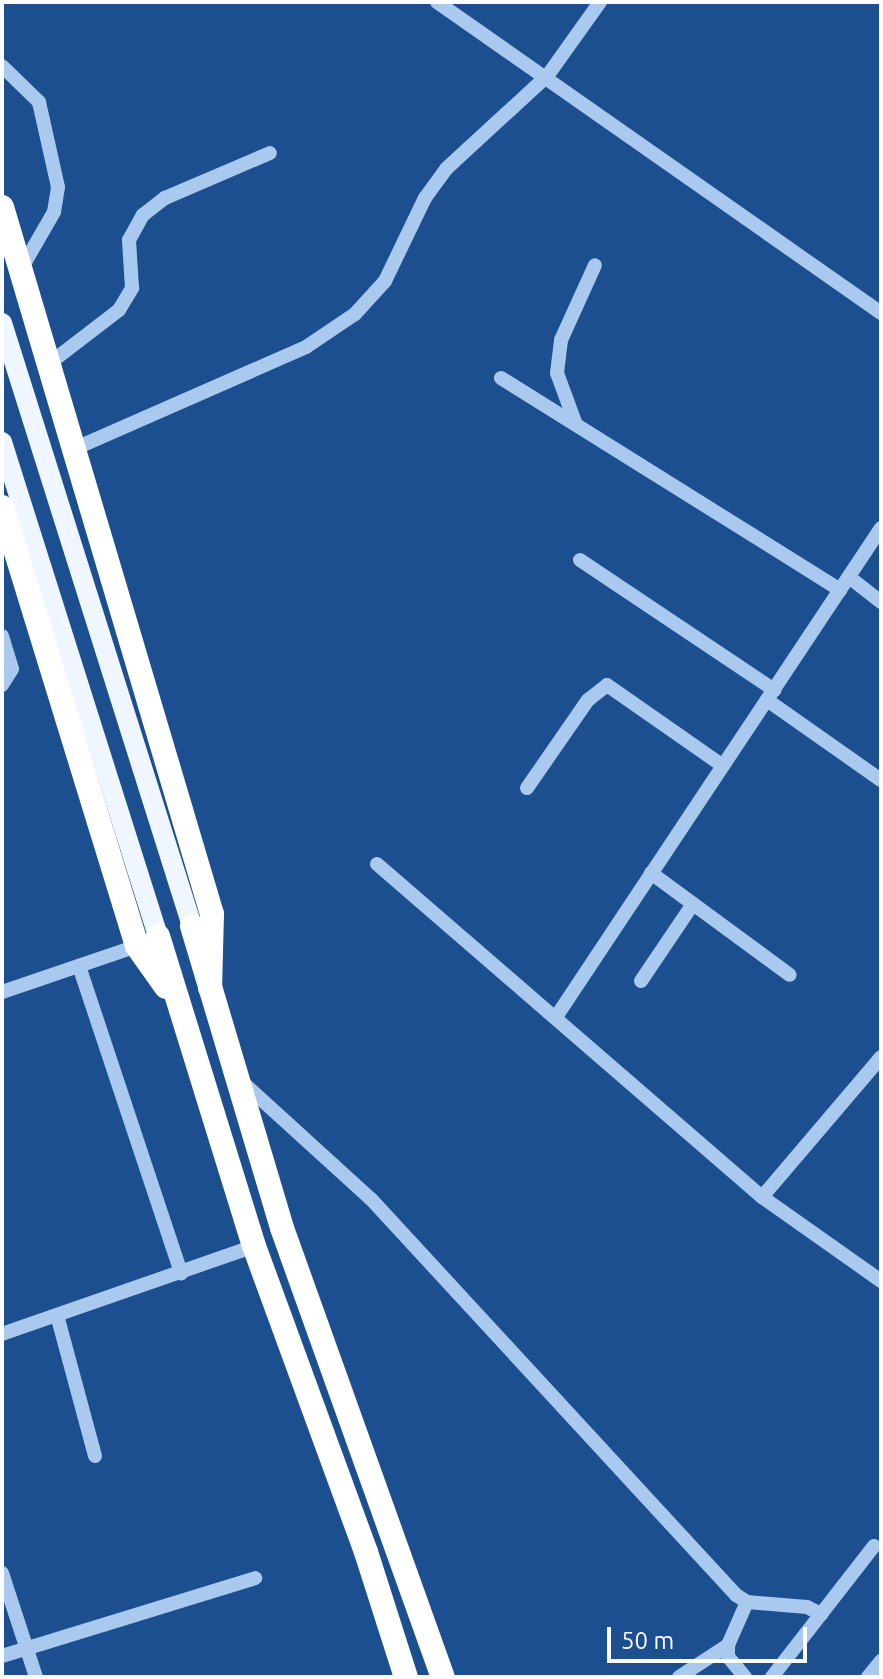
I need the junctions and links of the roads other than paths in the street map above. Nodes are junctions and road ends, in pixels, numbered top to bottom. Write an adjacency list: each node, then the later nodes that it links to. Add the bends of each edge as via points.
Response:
1 (437, 2): 4 (street)
2 (600, 2): 4 (street)
3 (2, 66): 8 (street, via 39,102 58,187 54,212)
4 (548, 75): 9 (street); 15 (street, via 447,168 425,198 385,281 355,314 306,347)
5 (270, 153): 11 (street, via 165,198 143,215 129,240 132,288 119,310)
6 (2, 207): 8 (highway)
7 (595, 265): 13 (street, via 561,340 557,373)
8 (20, 271): 11 (highway)
9 (881, 313)
10 (2, 323): 30 (main road)
11 (46, 366): 15 (highway)
12 (501, 378): 13 (street)
13 (578, 426): 19 (street)
14 (2, 442): 31 (main road)
15 (76, 448): 35 (highway, via 212,914)
16 (3, 514): 31 (highway)
17 (881, 528): 19 (street)
18 (580, 560): 23 (street)
19 (844, 583): 20 (street); 23 (street)
20 (881, 602)
21 (2, 636): 22 (street, via 12,669)
22 (2, 685)
23 (770, 695): 24 (street); 25 (street)
24 (723, 766): 26 (street, via 607,685 588,700); 28 (street)
25 (881, 780)
26 (527, 788)
27 (377, 864): 37 (street)
28 (651, 873): 29 (street); 37 (street)
29 (693, 904): 33 (street); 34 (street)
30 (192, 926): 35 (highway)
31 (147, 941): 32 (street); 41 (highway, via 179,1005)
32 (79, 966): 36 (street); 42 (street)
33 (790, 975)
34 (641, 981)
35 (210, 988): 39 (highway)
36 (2, 992)
37 (556, 1017): 40 (street)
38 (881, 1057): 40 (street)
39 (237, 1077): 50 (street, via 371,1199); 58 (highway, via 282,1228)
40 (762, 1197): 43 (street)
41 (254, 1246): 42 (street); 57 (highway)
42 (181, 1273): 44 (street)
43 (881, 1281)
44 (57, 1315): 45 (street); 46 (street)
45 (2, 1334)
46 (95, 1456)
47 (874, 1546): 51 (street)
48 (2, 1573): 53 (street)
49 (255, 1578): 53 (street)
50 (747, 1602): 51 (street, via 807,1607); 52 (street)
51 (821, 1614): 61 (street)
52 (728, 1645): 59 (street); 60 (street, via 728,1657)
53 (27, 1648): 54 (street); 56 (street)
54 (2, 1656)
55 (881, 1661): 62 (street)
56 (36, 1677)
57 (406, 1677)
58 (443, 1677)
59 (679, 1677)
60 (745, 1677)
61 (772, 1677)
62 (868, 1677)

